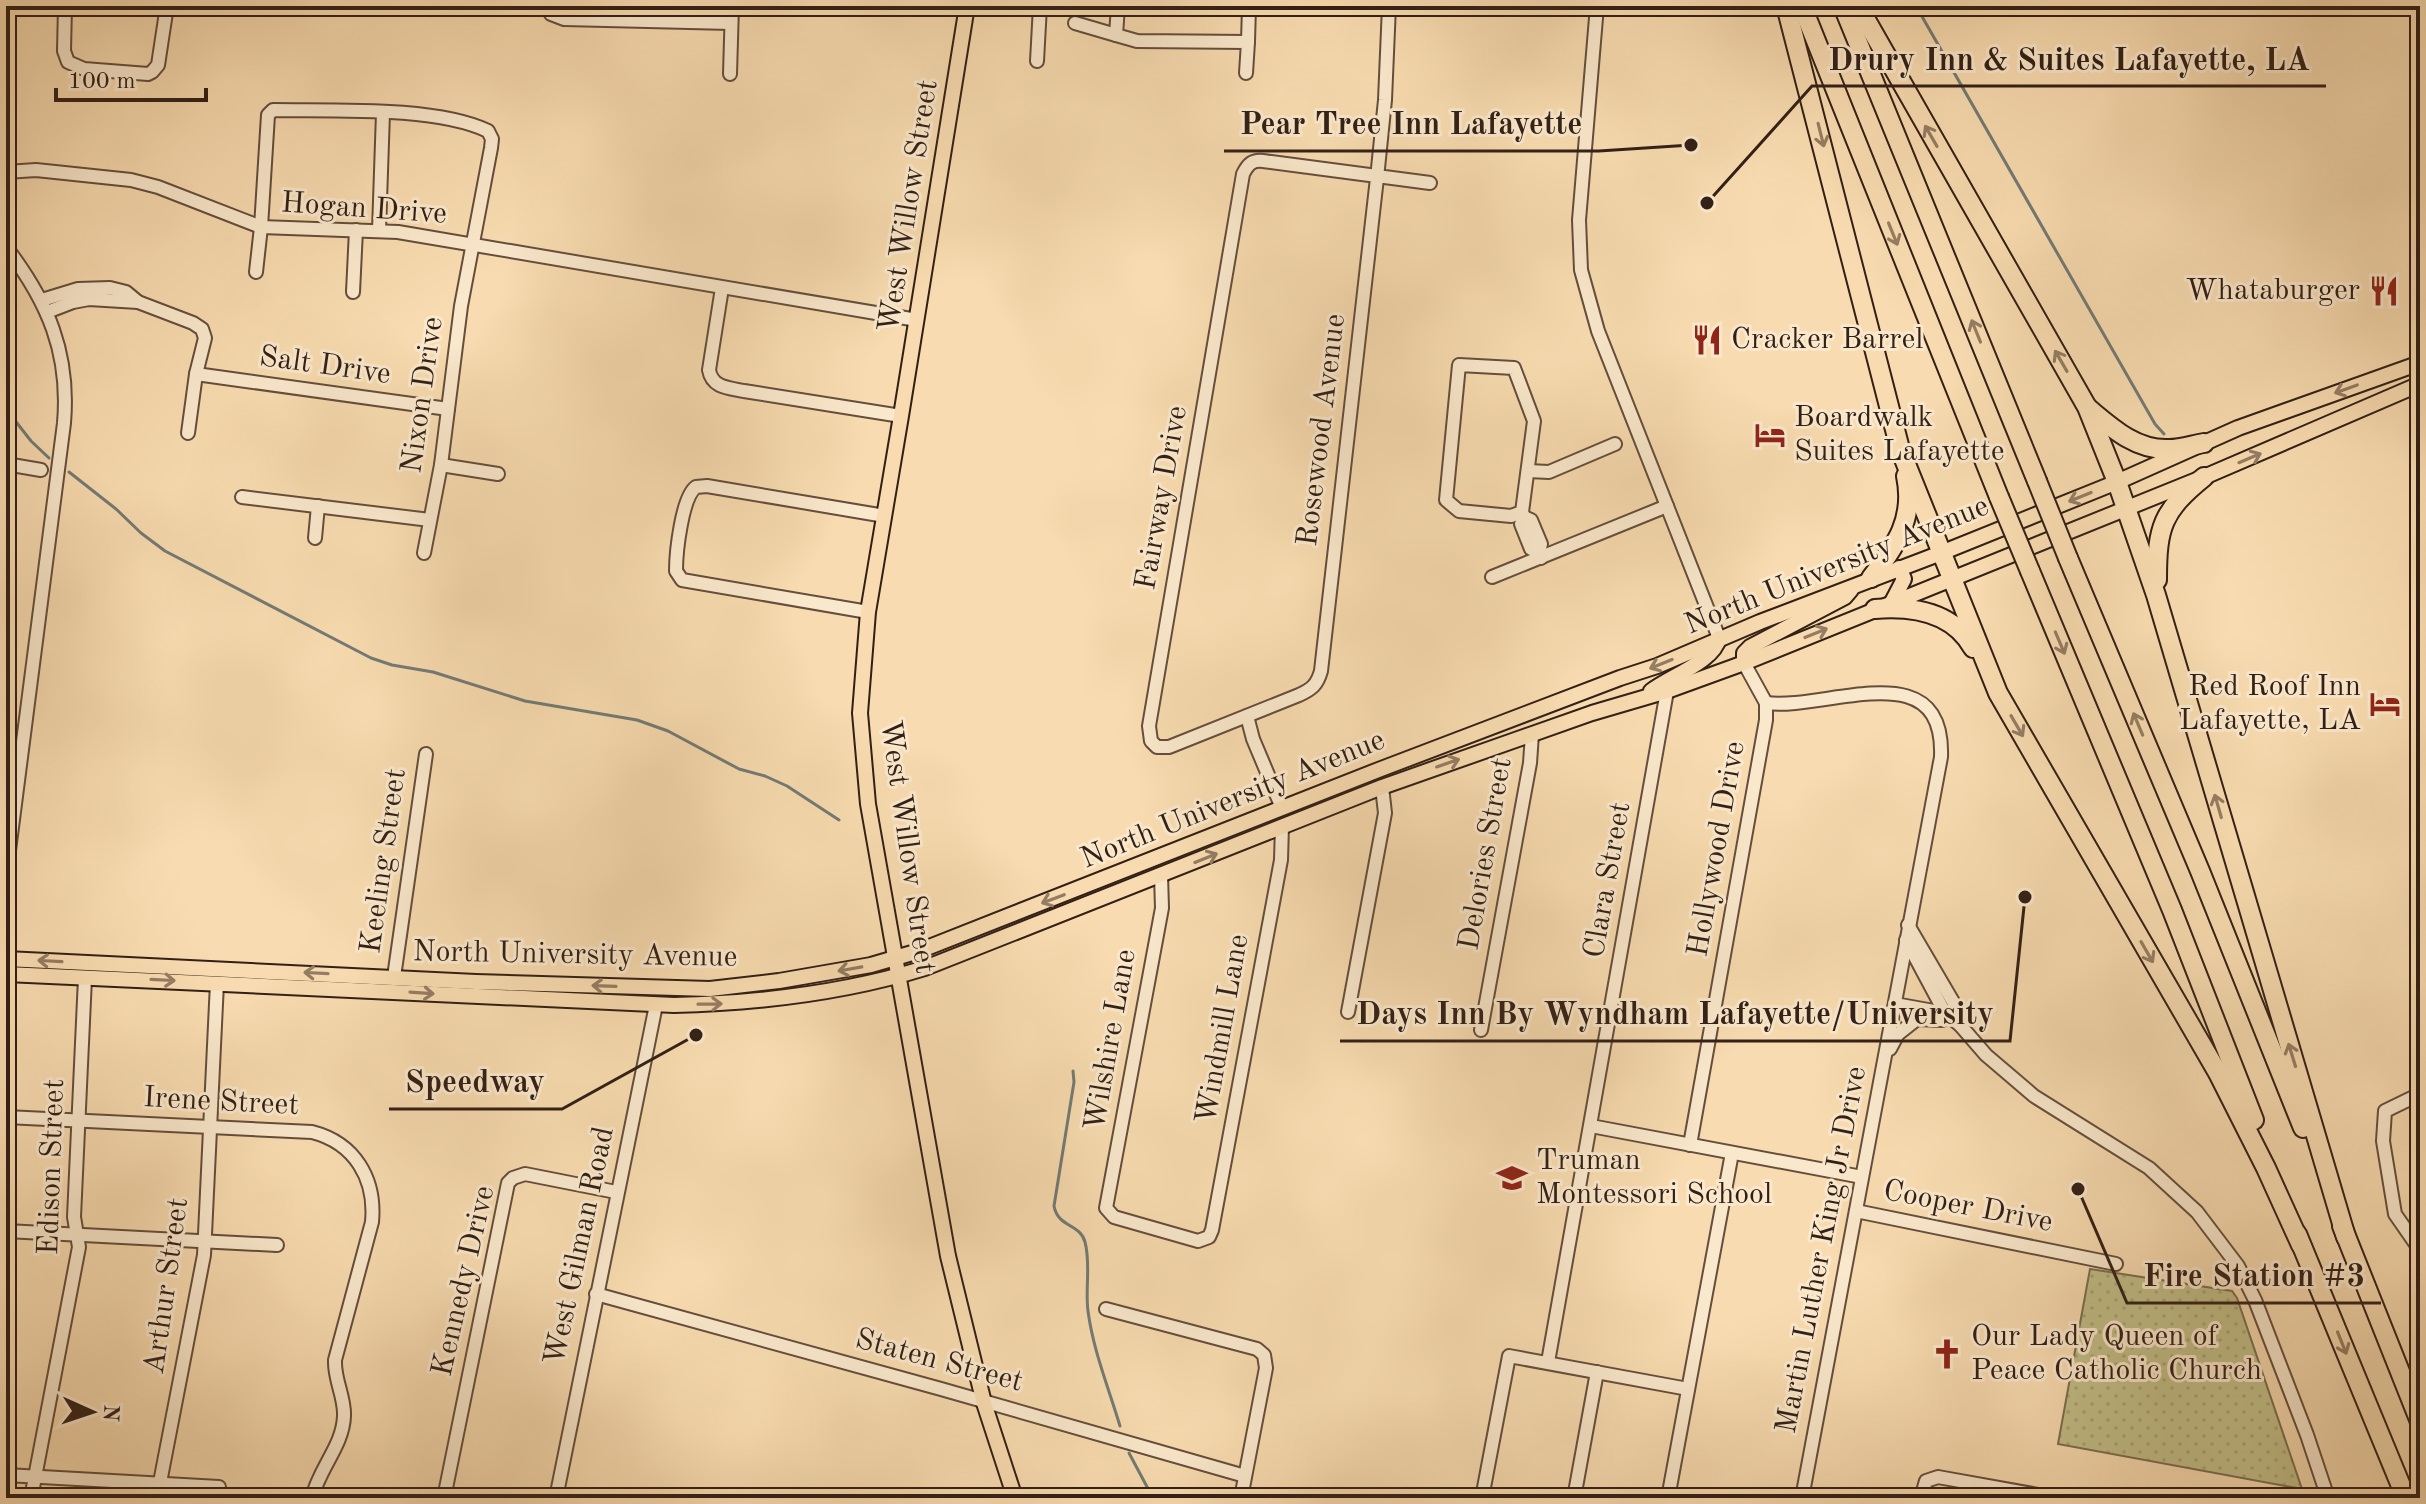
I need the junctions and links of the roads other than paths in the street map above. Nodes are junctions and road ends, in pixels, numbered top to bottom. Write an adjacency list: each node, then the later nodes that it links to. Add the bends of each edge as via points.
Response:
1 (65, 6): 2 (street, via 68,62 84,69 148,74 158,65)
2 (167, 6)
3 (546, 6): 17 (street, via 564,19)
4 (732, 6): 17 (street)
5 (967, 6): 37 (main road, West Willow Street)
6 (993, 6): 15 (street)
7 (1118, 6): 19 (street)
8 (1249, 6): 20 (street)
9 (1389, 6): 26 (street, Rosewood Avenue)
10 (1597, 6): 57 (street, via 1579,220 1581,270 1598,331)
11 (1786, 6): 47 (highway, one-way to 47)
12 (1802, 6): 123 (highway, one-way to 123, bridge, via 2221,1034)
13 (1843, 6): 120 (highway, one-way to 13, bridge)
14 (1858, 6): 41 (highway, one-way to 14)
15 (1018, 7): 16 (street)
16 (1043, 7): 21 (street)
17 (731, 23): 23 (street)
18 (1075, 23): 19 (street)
19 (1116, 35): 20 (street, via 1137,41)
20 (1248, 42): 22 (street)
21 (1037, 61)
22 (1246, 73)
23 (730, 74)
24 (383, 113): 28 (street, via 273,110 268,115); 30 (street); 31 (street, Nixon Drive, via 414,114 488,131 491,148)
25 (6, 172): 28 (street, Hogan Drive, via 131,180)
26 (1377, 178): 27 (street); 82 (street, Rosewood Avenue, via 1321,671 1308,691); 82 (street, Fairway Drive, via 1263,161 1250,163 1243,174 1149,736 1153,745 1169,747)
27 (1430, 183)
28 (261, 227): 29 (street, Hogan Drive); 33 (street)
29 (356, 230): 30 (street, Hogan Drive); 35 (street)
30 (379, 230): 31 (street, Hogan Drive)
31 (472, 244): 34 (street, Hogan Drive); 42 (street, Nixon Drive)
32 (6, 247): 36 (street)
33 (256, 272)
34 (722, 288): 37 (street, Hogan Drive); 43 (street, via 709,370 719,386)
35 (353, 292)
36 (45, 306): 39 (street, via 68,291 98,287 126,292 202,329 205,338); 89 (street, via 65,373 66,407)
37 (917, 320): 43 (main road, West Willow Street)
38 (2420, 363): 45 (main road, North University Avenue, one-way to 45)
39 (196, 374): 42 (street, Salt Drive); 44 (street)
40 (2420, 384): 53 (main road, North University Avenue, one-way to 40)
41 (2087, 407): 45 (highway, via 2135,443 2165,449); 54 (highway)
42 (448, 409): 49 (street, Nixon Drive)
43 (901, 416): 60 (main road, West Willow Street)
44 (188, 433)
45 (2204, 443): 54 (main road, North University Avenue)
46 (1615, 444): 51 (street, via 1549,472)
47 (1900, 449): 64 (highway); 68 (highway, via 1909,490 1905,523 1893,549)
48 (6, 464): 50 (street)
49 (441, 465): 52 (street); 61 (street, Nixon Drive)
50 (41, 470)
51 (1528, 471): 59 (street); 59 (street, via 1534,421 1514,368 1459,365 1446,500 1459,511)
52 (498, 474)
53 (2204, 477): 58 (main road, North University Avenue); 70 (highway, via 2169,511 2157,549)
54 (2117, 482): 58 (highway); 64 (main road, North University Avenue, one-way to 64)
55 (242, 497): 56 (street)
56 (318, 506): 61 (street); 62 (street)
57 (1667, 506): 65 (street); 73 (street)
58 (2127, 509): 69 (main road, North University Avenue); 70 (highway)
59 (1523, 515): 65 (street, via 1531,520)
60 (885, 516): 72 (main road, West Willow Street); 72 (street, via 701,486 688,496 678,546 676,571 682,580)
61 (430, 520): 63 (street, Nixon Drive)
62 (315, 538)
63 (424, 553)
64 (1941, 553): 66 (main road, North University Avenue); 69 (highway)
65 (1540, 555): 67 (street)
66 (1899, 568): 68 (main road, North University Avenue); 71 (main road, via 1904,579)
67 (1492, 577)
68 (1864, 580): 73 (main road, North University Avenue); 74 (main road, via 1845,597 1747,649)
69 (1952, 580): 71 (main road, North University Avenue); 77 (highway)
70 (2156, 595): 120 (highway, one-way to 70)
71 (1883, 605): 74 (main road, North University Avenue, one-way to 71); 77 (highway, via 1920,610 1965,634)
72 (868, 612): 94 (main road, West Willow Street, via 860,713 863,765)
73 (1719, 638): 75 (main road, North University Avenue, one-way to 75); 78 (main road, via 1705,658)
74 (1744, 663): 76 (main road, North University Avenue); 79 (street, Hollywood Drive)
75 (1620, 678): 80 (main road, North University Avenue); 81 (main road, via 1593,701)
76 (1667, 691): 78 (main road, North University Avenue); 111 (street, Clara Street)
77 (1998, 693): 123 (highway, one-way to 123, via 2224,1085)
78 (1645, 697): 81 (main road, North University Avenue)
79 (1766, 703): 91 (street, Martin Luther King Jr Drive, via 1892,693 1911,696 1935,716 1941,757); 112 (street, Hollywood Drive)
80 (1531, 711): 83 (main road); 86 (main road, North University Avenue)
81 (1592, 713): 83 (main road, North University Avenue)
82 (1247, 716): 86 (street)
83 (1532, 734): 85 (main road, North University Avenue, one-way to 83); 105 (street, Delories Street)
84 (426, 754): 97 (street, Keeling Street)
85 (1382, 787): 87 (main road, North University Avenue); 102 (street, via 1385,813)
86 (1282, 808): 88 (main road, North University Avenue)
87 (1282, 826): 90 (main road, North University Avenue, one-way to 87); 117 (street, Windmill Lane, via 1278,875 1212,1230 1206,1239 1190,1241)
88 (1159, 857): 90 (main road); 94 (main road, North University Avenue, one-way to 94)
89 (6, 874)
90 (1161, 875): 96 (main road, North University Avenue); 117 (street, Wilshire Lane, via 1162,908)
91 (1908, 925): 92 (street, Martin Luther King Jr Drive); 104 (street, via 1959,1012)
92 (1906, 940): 100 (street, Martin Luther King Jr Drive); 103 (street)
93 (6, 959): 97 (main road, North University Avenue, one-way to 93)
94 (895, 959): 96 (main road, West Willow Street); 97 (main road, North University Avenue, one-way to 97, via 710,989)
95 (6, 974): 98 (main road, North University Avenue)
96 (898, 976): 101 (main road, North University Avenue, one-way to 96, via 774,999); 131 (main road, West Willow Street, via 948,1256)
97 (394, 977)
98 (85, 978): 99 (main road, North University Avenue, one-way to 99); 109 (street, Edison Street)
99 (217, 983): 101 (main road, North University Avenue, one-way to 101); 110 (street, Arthur Street)
100 (1895, 1004): 103 (street); 106 (street, Martin Luther King Jr Drive)
101 (656, 1005): 115 (street, West Gilman Road)
102 (1348, 1012)
103 (1945, 1013): 104 (street)
104 (1960, 1025): 106 (street, via 1917,1019 1898,1034); 151 (street, via 2034,1096 2149,1168 2216,1235 2255,1300)
105 (1481, 1030)
106 (1885, 1057): 114 (street, Martin Luther King Jr Drive)
107 (2420, 1094): 124 (street, via 2385,1111 2383,1141 2395,1214)
108 (6, 1117): 109 (street, Irene Street)
109 (78, 1120): 110 (street, Irene Street); 119 (street, Edison Street)
110 (211, 1126): 121 (street, Arthur Street); 140 (street, Irene Street, via 295,1130 332,1139 360,1164 372,1190 372,1222 335,1360 342,1430)
111 (1591, 1126): 112 (street, Cooper Drive); 128 (street, Clara Street)
112 (1690, 1145): 113 (street, Cooper Drive)
113 (1732, 1153): 114 (street, Cooper Drive); 130 (street)
114 (1862, 1177): 116 (street, Martin Luther King Jr Drive)
115 (616, 1192): 126 (street, West Gilman Road); 141 (street, Kennedy Drive, via 525,1174 508,1183)
116 (1856, 1211): 125 (street, Cooper Drive); 148 (street, Martin Luther King Jr Drive)
117 (1109, 1213)
118 (6, 1231): 119 (street)
119 (78, 1235): 121 (street); 135 (street, Edison Street)
120 (2346, 1237): 132 (highway)
121 (205, 1241): 122 (street); 136 (street, Arthur Street)
122 (277, 1245)
123 (2301, 1245): 152 (highway, one-way to 152)
124 (2420, 1250)
125 (2116, 1264)
126 (596, 1294): 131 (street, Staten Street); 142 (street, West Gilman Road)
127 (1106, 1309): 134 (street, via 1264,1355)
128 (1548, 1362): 129 (street); 145 (street, via 1509,1356)
129 (1597, 1372): 130 (street); 146 (street)
130 (1688, 1389): 147 (street)
131 (984, 1403): 134 (street, Staten Street); 143 (main road, West Willow Street)
132 (2420, 1422)
133 (6, 1475): 135 (street)
134 (1245, 1476): 144 (street)
135 (35, 1477): 136 (street); 138 (street, Edison Street)
136 (161, 1483): 137 (street); 139 (street, Arthur Street)
137 (219, 1487)
138 (31, 1498)
139 (157, 1498)
140 (312, 1498)
141 (444, 1498)
142 (556, 1498)
143 (1015, 1498)
144 (1241, 1498)
145 (1482, 1498)
146 (1574, 1498)
147 (1668, 1498)
148 (1802, 1498)
149 (1921, 1498): 150 (street, via 1926,1481 1934,1477)
150 (2055, 1498)
151 (2328, 1498)
152 (2406, 1498)

